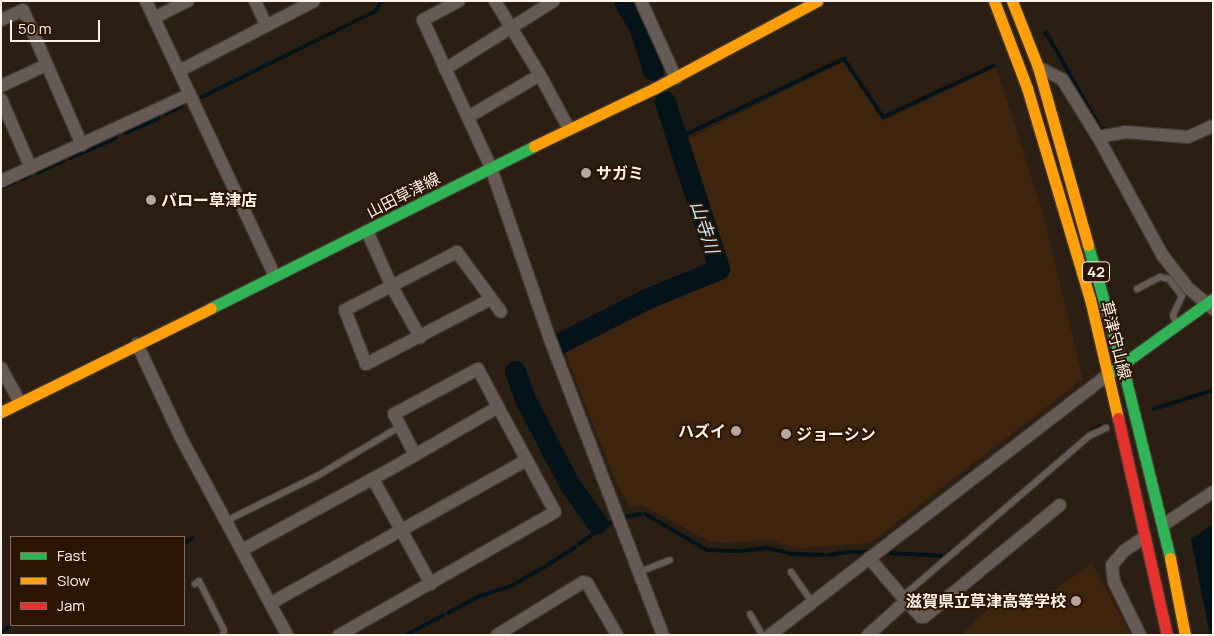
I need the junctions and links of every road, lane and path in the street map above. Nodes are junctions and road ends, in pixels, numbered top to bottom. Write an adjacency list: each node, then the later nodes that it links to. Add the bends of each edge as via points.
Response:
1 (146, 1): 12 (street)
2 (188, 1): 12 (street)
3 (255, 1): 14 (street)
4 (314, 1): 14 (street)
5 (459, 1): 18 (street, via 423,20)
6 (495, 1): 15 (street)
7 (554, 1): 15 (street)
8 (641, 1): 21 (street)
9 (817, 1): 21 (main road, 山田草津線)
10 (994, 1): 45 (main road, 草津守山線 / 42, via 1027,88)
11 (1012, 1): 17 (main road, 草津守山線 / 42)
12 (154, 18): 19 (street)
13 (1, 20): 16 (street, via 23,10)
14 (266, 25): 19 (street)
15 (510, 28): 18 (street); 20 (street)
16 (46, 65): 22 (street); 29 (street)
17 (1038, 68): 28 (street, via 1062,79); 43 (main road, 草津守山線 / 42)
18 (445, 69): 25 (street)
19 (178, 71): 23 (street)
20 (540, 75): 25 (street); 27 (street)
21 (676, 78): 27 (main road, 山田草津線)
22 (1, 86)
23 (190, 94): 29 (street); 34 (street)
24 (1, 99): 30 (street)
25 (468, 117): 31 (street)
26 (1213, 126): 28 (street, via 1188,137 1126,132)
27 (569, 129): 31 (main road, 山田草津線)
28 (1098, 137): 38 (street, via 1163,256 1188,288)
29 (82, 145): 30 (street)
30 (31, 168): 32 (street)
31 (492, 168): 33 (main road, 山田草津線); 63 (street, via 551,342)
32 (1, 181)
33 (367, 231): 34 (main road, 山田草津線); 35 (street)
34 (275, 276): 42 (main road, 山田草津線)
35 (392, 285): 37 (street, via 457,252); 41 (street); 41 (street, via 345,310 366,364)
36 (1137, 289): 40 (lane, via 1160,277 1169,280 1182,296 1173,315)
37 (491, 299): 39 (street); 41 (street)
38 (1211, 304): 40 (main road)
39 (501, 312)
40 (1176, 323): 43 (main road)
41 (420, 337)
42 (137, 344): 46 (main road, 山田草津線); 56 (street, via 180,436)
43 (1122, 364): 45 (main road); 57 (main road, 草津守山線 / 42)
44 (1, 368): 46 (street)
45 (1109, 374): 59 (main road, 草津守山線 / 42); 61 (street)
46 (20, 402): 48 (main road, 山田草津線)
47 (498, 407): 49 (street, via 478,369 394,414); 51 (street); 52 (street)
48 (1, 412)
49 (401, 426): 51 (street); 56 (lane, via 317,476)
50 (1106, 428): 67 (lane, via 1089,436)
51 (415, 455): 53 (street)
52 (527, 460): 58 (street); 66 (street, via 555,512)
53 (373, 479): 58 (street); 60 (street)
54 (1213, 492): 57 (street)
55 (1060, 505): 67 (street, via 924,617)
56 (226, 521): 60 (street)
57 (1163, 525): 82 (main road, 草津守山線 / 42)
58 (401, 530): 66 (street); 68 (street)
59 (1146, 538): 80 (street, via 1124,551 1112,565 1114,582); 81 (main road, 草津守山線 / 42)
60 (242, 550): 68 (street)
61 (869, 558): 67 (street); 69 (street)
62 (670, 560): 63 (lane)
63 (640, 572): 76 (street)
64 (791, 572): 69 (lane)
65 (195, 584): 71 (lane, via 199,582 224,630)
66 (431, 584): 73 (street)
67 (904, 599): 79 (street)
68 (271, 603): 72 (street)
69 (813, 603): 78 (street)
70 (750, 614): 77 (lane)
71 (223, 635)
72 (287, 635)
73 (339, 635)
74 (497, 635): 75 (street, via 583,582)
75 (617, 635)
76 (662, 635)
77 (762, 635)
78 (770, 635)
79 (868, 635)
80 (1140, 635)
81 (1167, 635)
82 (1185, 635)

